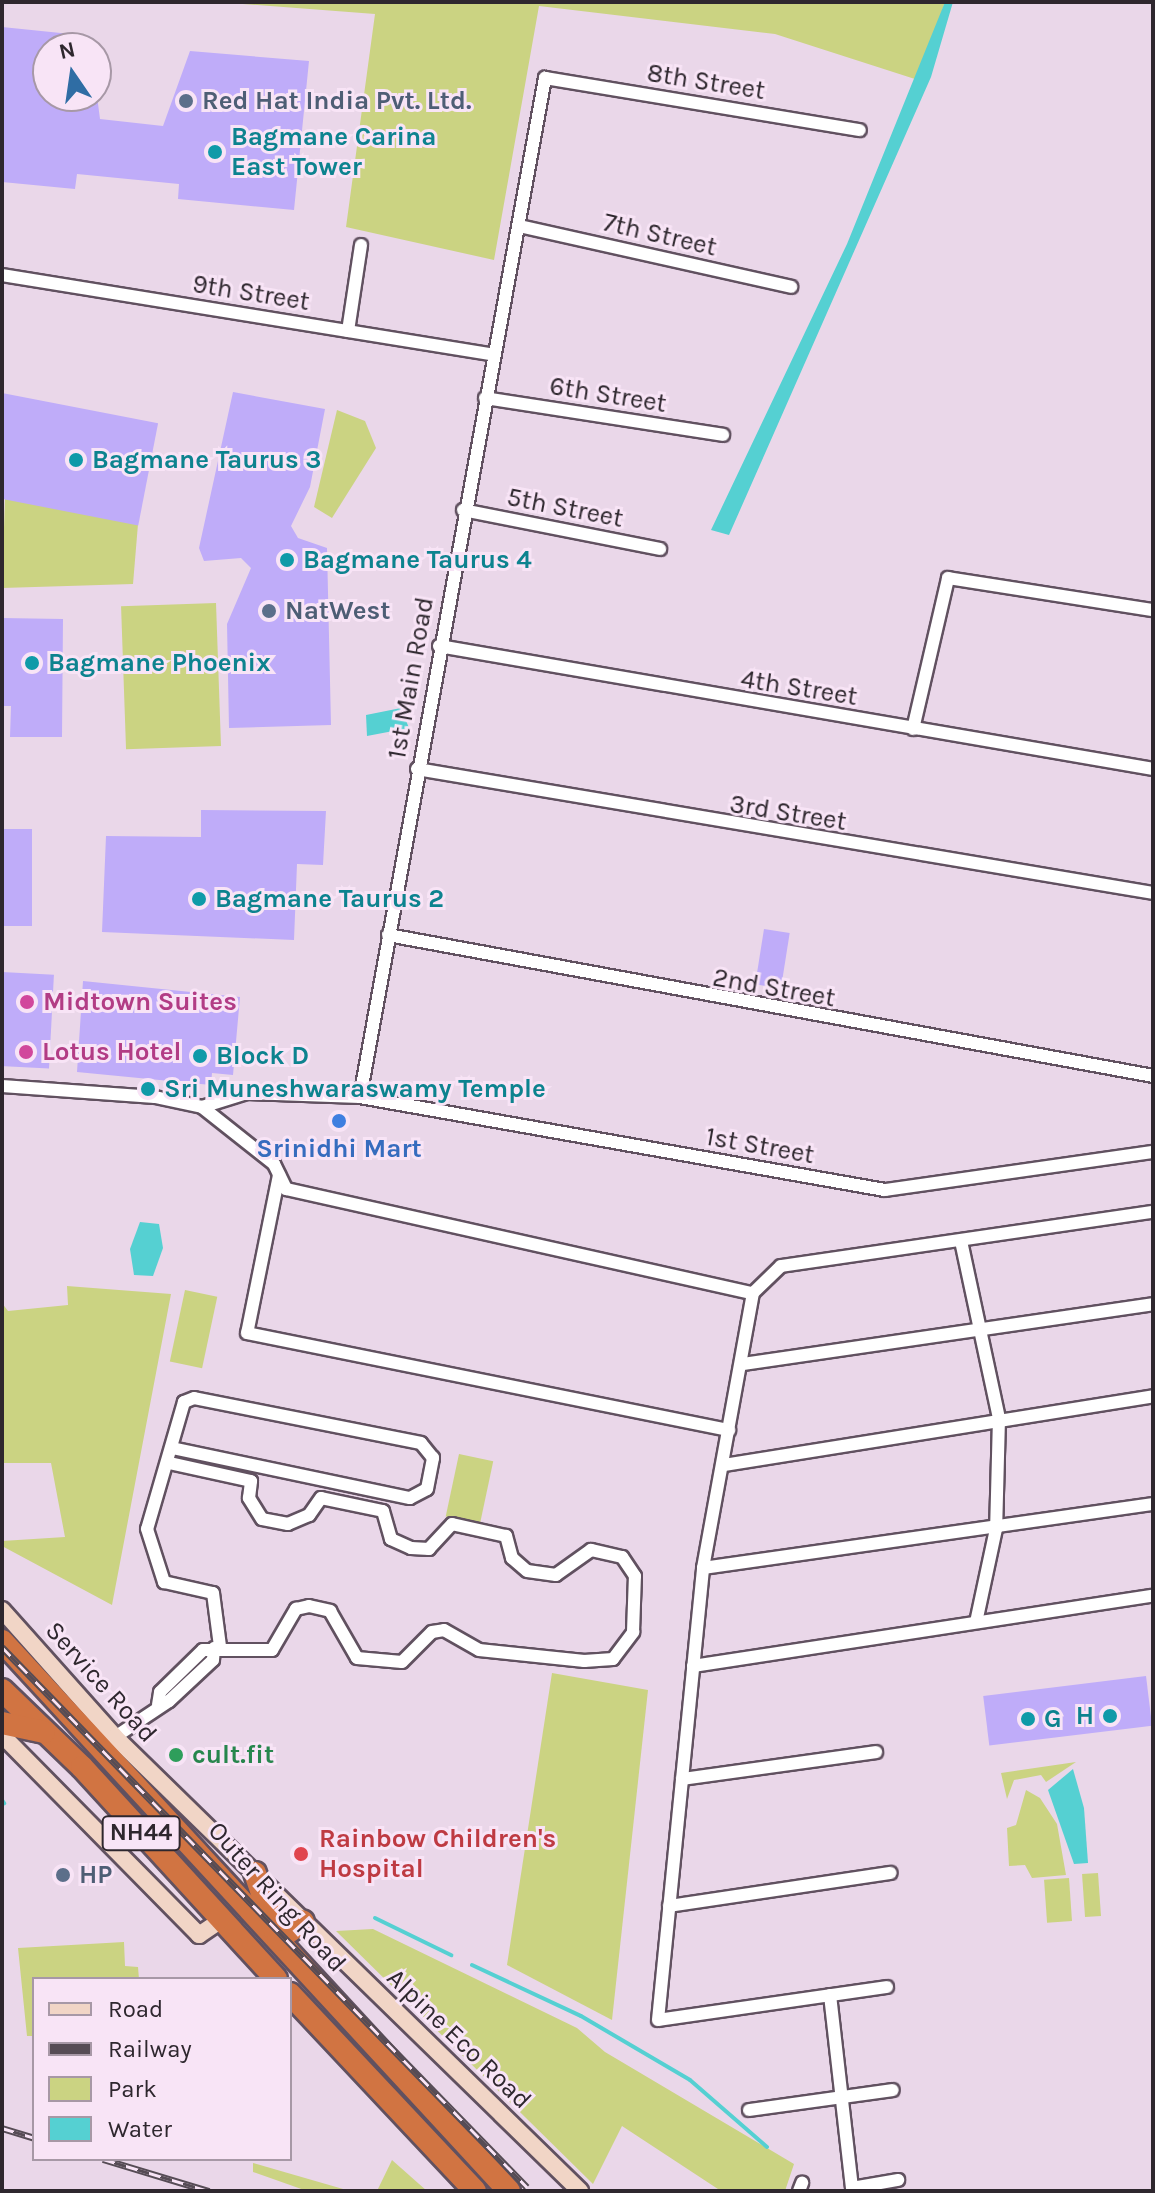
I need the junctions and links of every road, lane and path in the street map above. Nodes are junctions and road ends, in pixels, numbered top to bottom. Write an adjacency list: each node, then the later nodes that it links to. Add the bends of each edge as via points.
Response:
1 (545, 78): 2 (street, 8th Street); 3 (street, 1st Main Road)
2 (860, 130)
3 (519, 226): 6 (street, 7th Street); 8 (street, 1st Main Road)
4 (361, 245): 7 (street)
5 (2, 275): 7 (street, 9th Street)
6 (791, 287)
7 (348, 331): 8 (street, 9th Street)
8 (494, 355): 9 (street, 1st Main Road)
9 (485, 398): 10 (street, 6th Street); 11 (street, 1st Main Road)
10 (723, 435)
11 (463, 510): 12 (street, 5th Street); 14 (street, 1st Main Road)
12 (660, 549)
13 (1153, 610): 15 (street, via 948,578)
14 (439, 646): 15 (street, 4th Street); 16 (street, 1st Main Road)
15 (913, 729): 17 (street, 4th Street)
16 (417, 769): 18 (street, 3rd Street); 19 (street, 1st Main Road)
17 (1153, 769)
18 (1153, 893)
19 (388, 935): 20 (street, 2nd Street, via 733,1004); 22 (street, 1st Main Road)
20 (1153, 1076)
21 (2, 1086): 23 (street, via 155,1097)
22 (360, 1097): 23 (street, 1st Street, via 247,1093); 24 (street, 1st Street, via 885,1190)
23 (202, 1107): 25 (street, via 234,1126)
24 (1153, 1152)
25 (279, 1175): 28 (street, via 286,1189); 34 (street, via 247,1333)
26 (1153, 1212): 27 (street)
27 (961, 1241): 28 (street, via 781,1266); 30 (street)
28 (753, 1293): 31 (street)
29 (1153, 1304): 30 (street)
30 (984, 1329): 31 (street); 33 (street)
31 (743, 1364): 34 (street)
32 (1153, 1396): 33 (street)
33 (999, 1418): 37 (street); 41 (street)
34 (729, 1430): 37 (street)
35 (172, 1448): 36 (street); 38 (street); 38 (street, via 179,1408 194,1398 429,1448 433,1458 421,1496)
36 (170, 1463): 39 (street, via 251,1481 249,1498 262,1519 288,1524 309,1515 321,1498); 47 (street, via 147,1529 164,1582 213,1593)
37 (724, 1465): 42 (street)
38 (355, 1487): 39 (street)
39 (353, 1504): 47 (street, via 383,1511 391,1539 411,1548 429,1549 452,1524 506,1536 512,1558 527,1571 556,1575 591,1550 622,1557 635,1576 633,1632 613,1659 584,1661 479,1650 444,1630 432,1632 402,1662 357,1658 330,1611 309,1606 296,1609 272,1650 247,1654)
40 (1153, 1504): 41 (street)
41 (996, 1529): 42 (street); 45 (street)
42 (703, 1568): 48 (street)
43 (1153, 1596): 45 (street)
44 (2, 1610): 53 (street, Service Road)
45 (976, 1622): 48 (street)
46 (2, 1641): 61 (highway, Outer Ring Road / NH44)
47 (217, 1647): 53 (street, via 203,1650 160,1692 158,1705)
48 (693, 1666): 55 (street)
49 (2, 1690): 51 (highway, NH44)
50 (2, 1723): 51 (highway)
51 (45, 1732): 59 (highway, NH44)
52 (2, 1735): 59 (street, via 199,1935)
53 (115, 1737): 56 (street, Service Road)
54 (876, 1752): 55 (street)
55 (682, 1779): 58 (street)
56 (255, 1873): 60 (street, Service Road); 61 (highway)
57 (891, 1873): 58 (street)
58 (669, 1906): 64 (street, via 658,2020)
59 (221, 1920): 62 (highway, NH44)
60 (303, 1921): 61 (highway); 72 (street, Alpine Eco Road)
61 (278, 1940): 71 (highway, Outer Ring Road / NH44)
62 (274, 1977)
63 (887, 1987): 64 (street)
64 (830, 1995): 67 (street)
65 (292, 1996): 70 (highway)
66 (893, 2090): 67 (street)
67 (840, 2094): 68 (street); 69 (street, via 852,2188)
68 (749, 2110)
69 (898, 2180)
70 (475, 2191)
71 (509, 2191)
72 (580, 2191)

